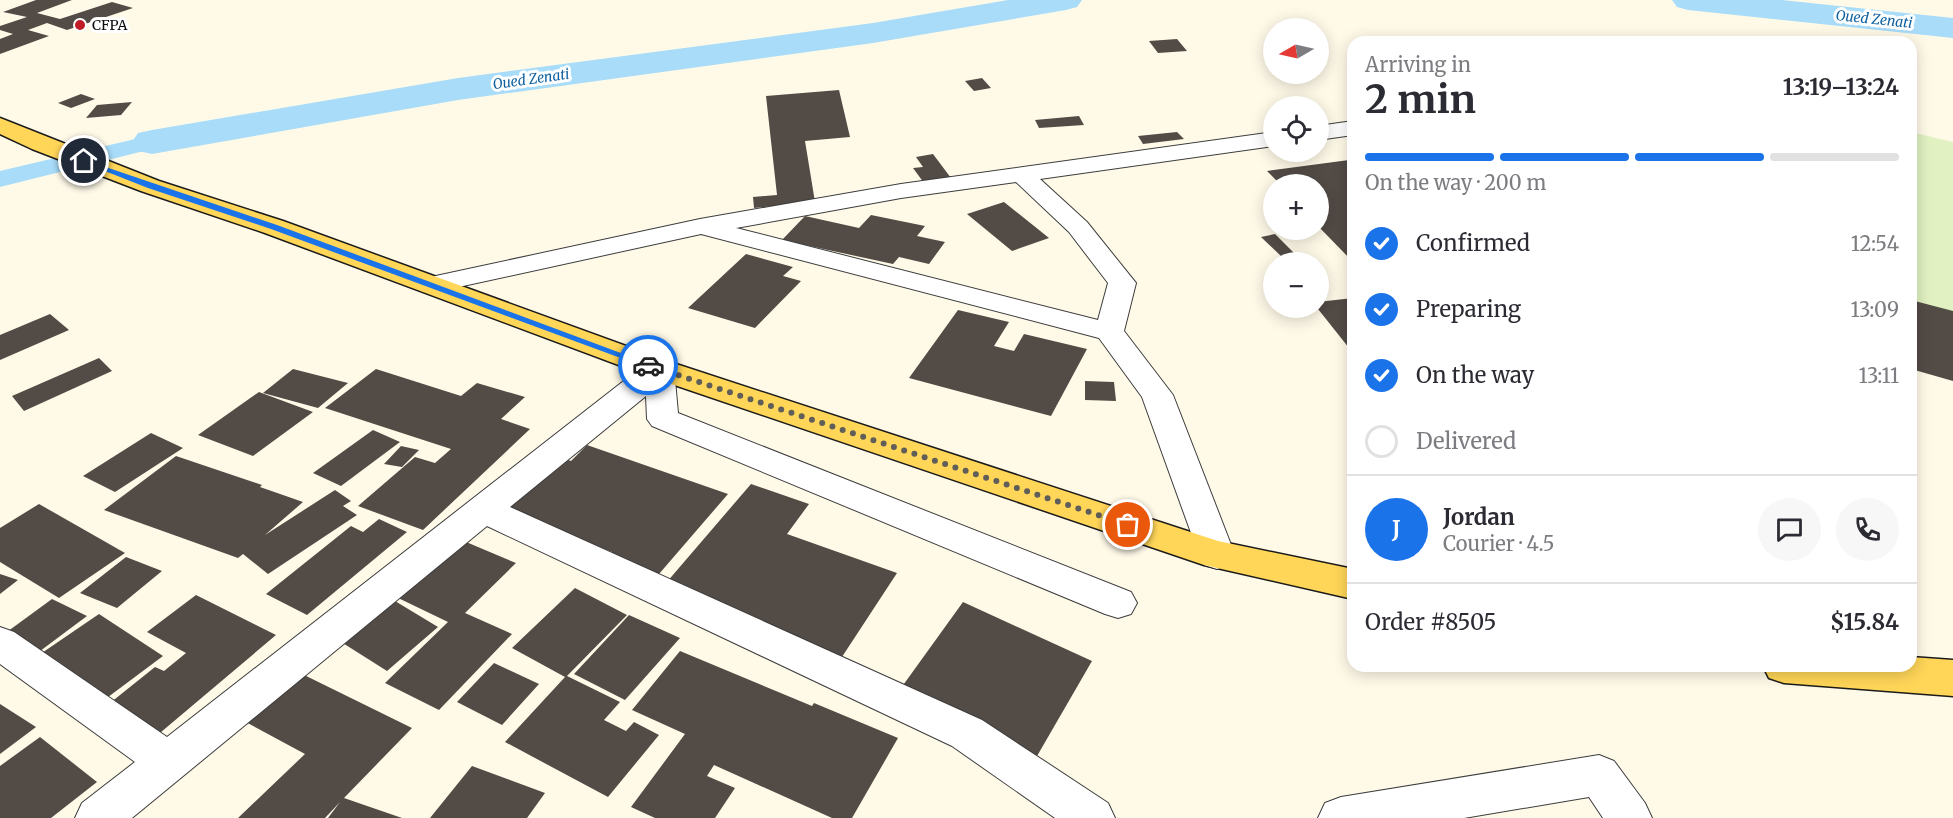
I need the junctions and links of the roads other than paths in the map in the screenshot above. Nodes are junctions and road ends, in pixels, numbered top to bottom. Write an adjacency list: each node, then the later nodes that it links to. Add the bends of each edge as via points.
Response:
1 (0, 125): 7 (main road, via 150,186)
2 (1347, 129): 3 (street)
3 (1329, 131)
4 (1263, 141): 5 (street)
5 (1021, 174): 6 (street); 8 (street, via 1078,227 1122,283)
6 (700, 227): 7 (street); 8 (street)
7 (431, 285): 9 (main road)
8 (1109, 332): 11 (street, via 1157,395)
9 (658, 369): 10 (street); 11 (main road); 13 (street, via 663,419)
10 (483, 510): 17 (street); 19 (street, via 967,733)
11 (1217, 555): 12 (main road)
12 (1347, 583)
13 (1118, 603)
14 (0, 643): 17 (street)
15 (1868, 672): 16 (main road)
16 (1953, 678)
17 (169, 762): 18 (street)
18 (98, 818)
19 (1092, 818)
20 (1341, 818): 21 (street, via 1599,775)
21 (1629, 818)

